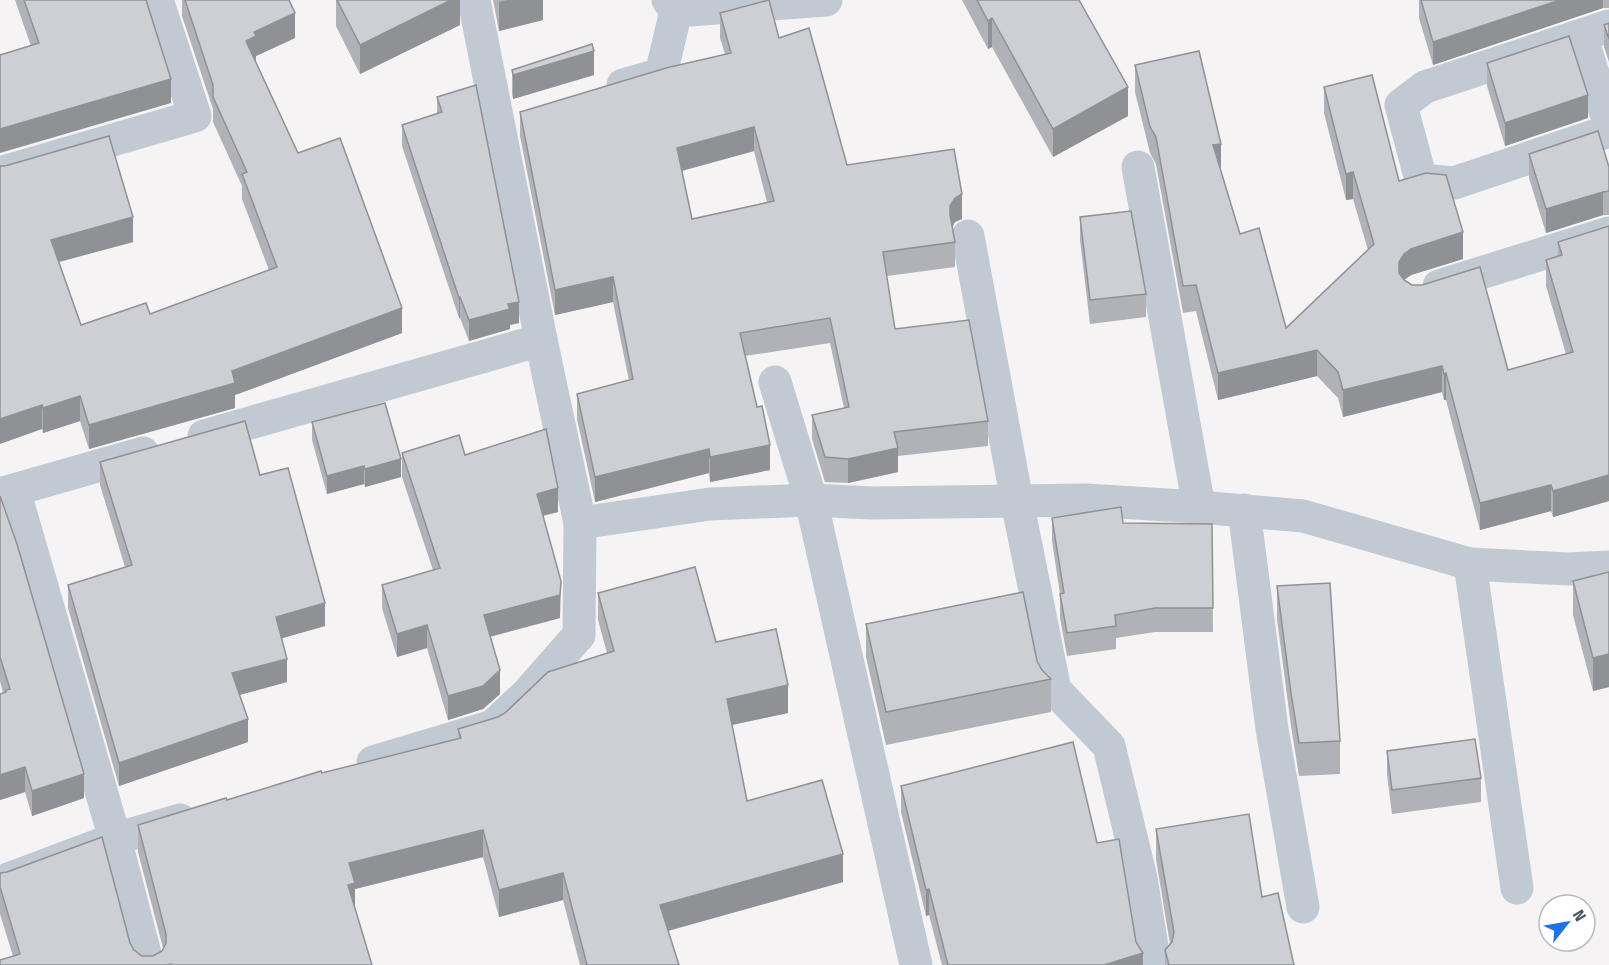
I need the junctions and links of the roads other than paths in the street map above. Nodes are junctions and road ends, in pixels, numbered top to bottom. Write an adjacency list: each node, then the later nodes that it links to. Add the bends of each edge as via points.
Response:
1 (157, 0): 12 (street, via 195,116)
2 (474, 0): 8 (street)
3 (826, 0): 4 (street)
4 (672, 6): 6 (street, via 661,74)
5 (1595, 31): 9 (street); 10 (street, via 1425,87 1401,105 1421,180 1454,183)
6 (596, 93)
7 (530, 113): 8 (street)
8 (498, 123): 16 (street)
9 (1609, 123)
10 (1609, 131)
11 (1138, 167): 21 (street)
12 (0, 173)
13 (1609, 233): 15 (street)
14 (968, 236): 20 (street)
15 (1417, 293)
16 (541, 340): 18 (street); 23 (street)
17 (774, 382): 19 (street)
18 (7, 492): 28 (street)
19 (811, 500): 20 (street); 23 (street, via 710,504); 33 (street)
20 (1017, 501): 21 (street, via 1086,500); 34 (street, via 1055,690 1109,746 1141,878)
21 (1199, 507): 22 (street)
22 (1244, 510): 24 (street, via 1303,516); 31 (street, via 1272,729)
23 (580, 524): 26 (street, via 579,635 528,693 493,726)
24 (1470, 564): 25 (street); 30 (street)
25 (1609, 567)
26 (344, 771)
27 (207, 812): 28 (street)
28 (115, 839): 29 (street); 32 (street)
29 (0, 882)
30 (1517, 888)
31 (1303, 907)
32 (148, 965)
33 (916, 965)
34 (1155, 965)

